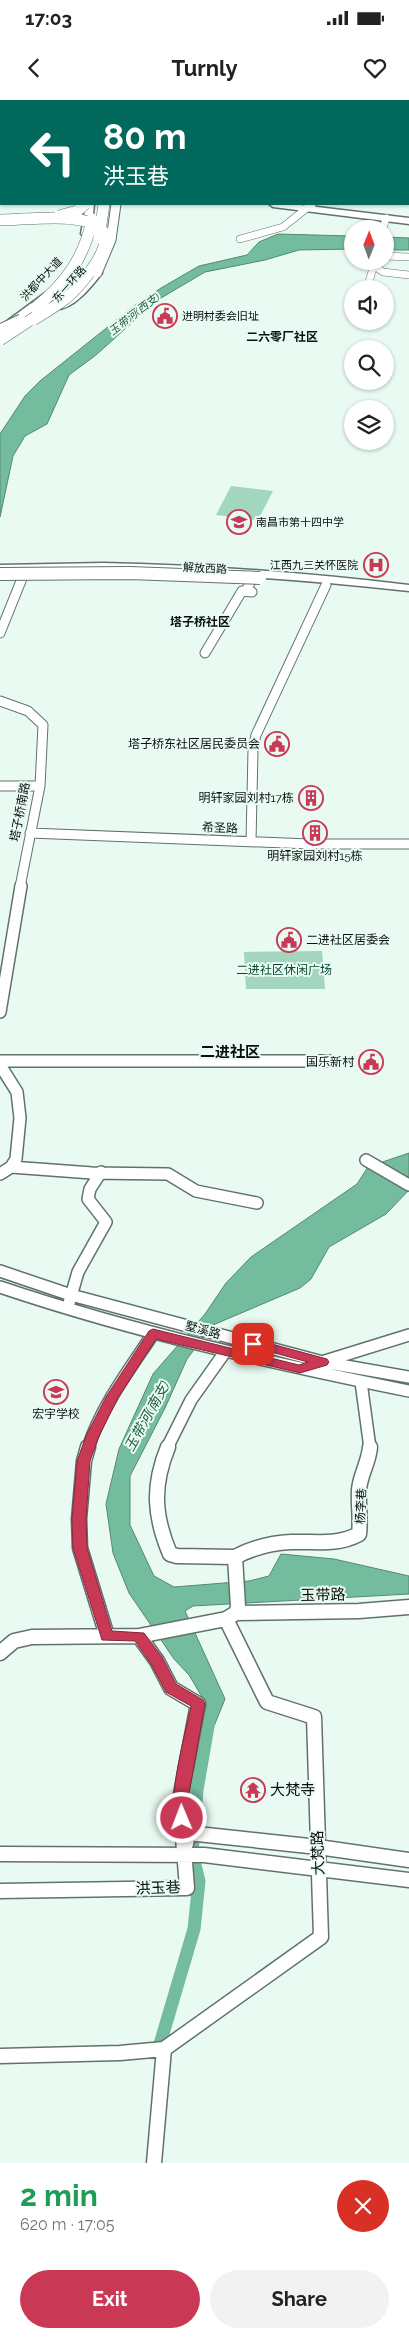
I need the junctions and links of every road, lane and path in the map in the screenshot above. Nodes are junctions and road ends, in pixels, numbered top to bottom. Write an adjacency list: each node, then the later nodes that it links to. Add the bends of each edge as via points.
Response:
1 (84, 205): 10 (highway, bridge, via 73,213 60,216)
2 (92, 205): 18 (highway, 东一环路, bridge, via 90,235 81,258)
3 (92, 205): 19 (main road, 洪都中大道, via 85,242 69,269 42,300)
4 (104, 205): 18 (highway, 东一环路, bridge, via 100,236 90,259 72,284)
5 (108, 205): 17 (main road, 洪都中大道, via 99,248 87,271)
6 (116, 205): 17 (main road, bridge, via 112,244 97,273 79,295)
7 (292, 205): 8 (main road)
8 (312, 206): 9 (main road); 11 (main road); 12 (street, via 283,227)
9 (386, 218): 11 (main road)
10 (0, 219): 18 (highway, bridge, via 77,220 106,232 104,247 91,272 67,298)
11 (409, 220)
12 (240, 238)
13 (394, 256): 14 (street)
14 (409, 257)
15 (382, 270): 16 (street)
16 (409, 276)
17 (49, 311): 20 (main road, 洪都中大道)
18 (27, 319): 19 (highway, 东一环路, bridge)
19 (0, 331): 20 (street)
20 (18, 333): 21 (main road, 洪都中大道)
21 (0, 344)
22 (2, 570): 23 (main road); 24 (main road, bridge); 26 (main road, via 111,562 235,566); 27 (main road, 解放西路, via 66,566 234,570)
23 (24, 573): 24 (main road); 25 (main road, 解放西路, via 184,571 263,575); 28 (street)
24 (256, 578): 25 (main road); 29 (street, via 247,589 252,592 242,592)
25 (331, 584): 27 (main road); 34 (street, via 256,734)
26 (409, 584)
27 (409, 591)
28 (0, 633)
29 (205, 653)
30 (0, 701): 32 (street, 塔子桥南路, via 28,711 43,725)
31 (0, 786): 32 (street)
32 (40, 786): 33 (street, 塔子桥南路)
33 (30, 833): 34 (street, 希圣路); 36 (street, 塔子桥南路)
34 (251, 842): 35 (street, 希圣路)
35 (409, 844)
36 (0, 1012)
37 (0, 1061): 38 (street)
38 (331, 1061)
39 (0, 1065): 41 (street, via 13,1082 20,1109)
40 (366, 1160): 44 (street)
41 (11, 1167): 42 (street); 43 (street)
42 (101, 1172): 45 (street, via 168,1174 196,1191); 48 (street, via 87,1194 88,1201 106,1222 78,1272)
43 (0, 1174)
44 (409, 1185)
45 (257, 1203)
46 (0, 1270): 48 (street, 墅溪路)
47 (0, 1287): 49 (street, 墅溪路)
48 (71, 1295): 49 (street); 53 (street, 墅溪路)
49 (67, 1309): 50 (street, 墅溪路)
50 (153, 1334): 52 (street, 墅溪路); 62 (street, via 112,1397 92,1436 84,1461 80,1548)
51 (409, 1335): 53 (street)
52 (221, 1351): 54 (street, 墅溪路); 58 (street, via 185,1410 158,1473 156,1487 160,1520 170,1554 175,1557 210,1554)
53 (323, 1362): 54 (street); 55 (street, 墅溪路)
54 (300, 1369): 56 (street, 墅溪路)
55 (409, 1377)
56 (361, 1382): 57 (street, 墅溪路); 58 (street, 杨李巷, via 370,1457 359,1489 359,1534 342,1543 265,1545)
57 (409, 1391)
58 (235, 1557): 60 (street)
59 (409, 1607): 60 (street, 玉带路)
60 (234, 1613): 61 (street, 玉带路, via 197,1625); 64 (street, 大梵路, via 267,1702 314,1717)
61 (146, 1635): 62 (street, 玉带路); 66 (street, 洪玉巷, via 171,1688 198,1704 180,1799)
62 (107, 1636): 63 (street, 玉带路, via 32,1637 14,1641)
63 (0, 1653)
64 (318, 1847): 66 (street, via 193,1834); 67 (street); 68 (street, 大梵路)
65 (0, 1854): 66 (street)
66 (190, 1854): 68 (street); 70 (street, 洪玉巷, via 187,1888)
67 (409, 1860)
68 (319, 1868): 69 (street); 71 (street, 大梵路, via 321,1937)
69 (409, 1880)
70 (0, 1891)
71 (164, 2049): 72 (street); 73 (street)
72 (0, 2056)
73 (154, 2163)

